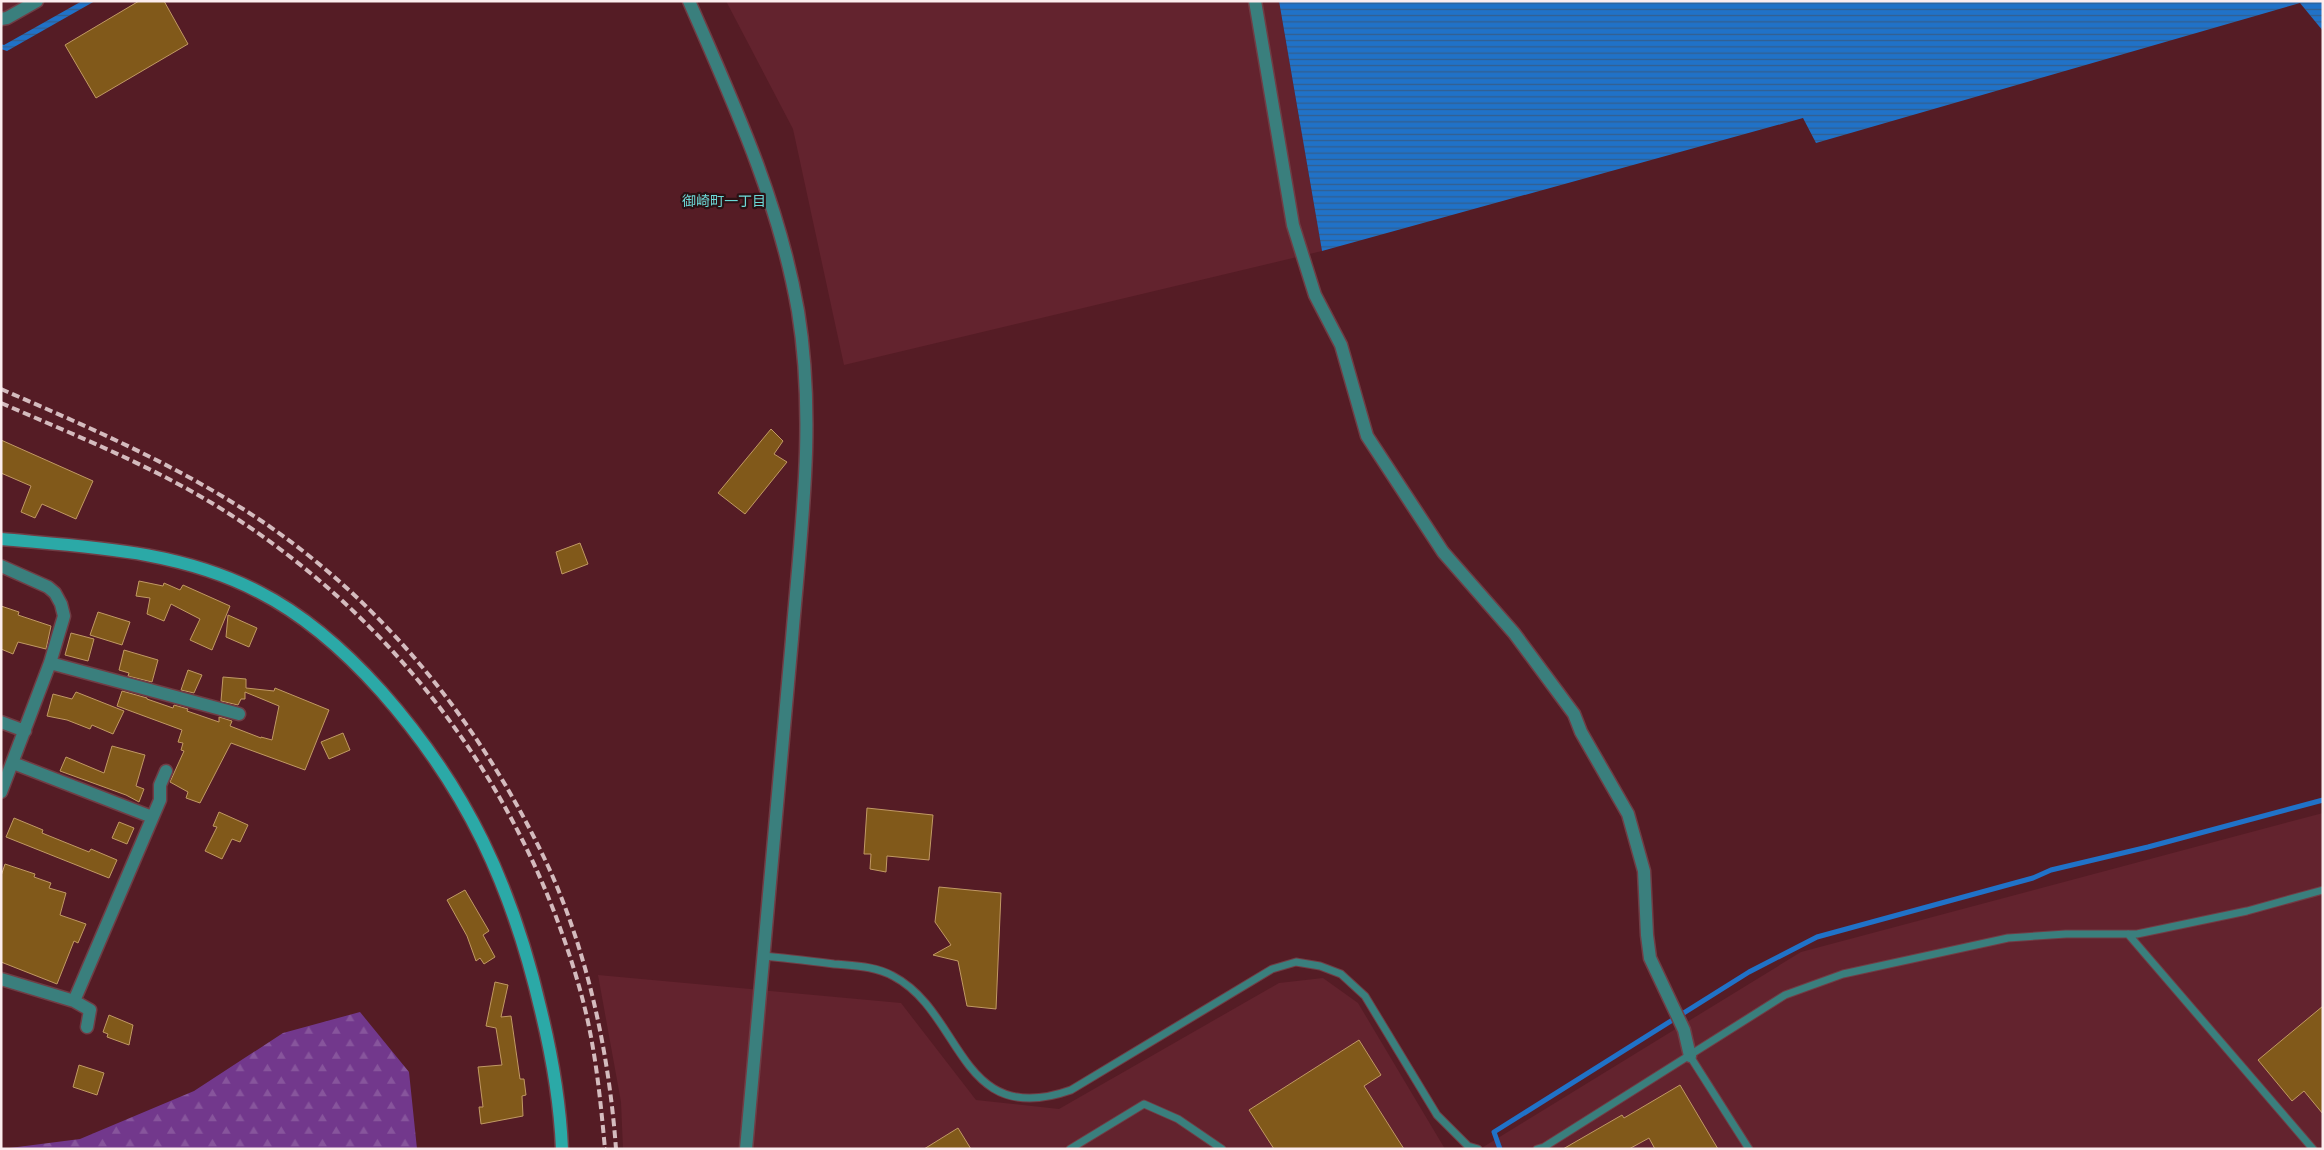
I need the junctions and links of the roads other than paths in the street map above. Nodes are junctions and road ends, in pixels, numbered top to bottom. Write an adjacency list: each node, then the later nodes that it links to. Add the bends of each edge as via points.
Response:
1 (37, 1): 4 (street)
2 (689, 1): 17 (street, via 735,106 774,208 798,311 805,370 806,475)
3 (1255, 1): 21 (street, via 1293,225 1315,295 1341,345 1367,436 1443,552 1514,633 1574,714 1628,814 1644,871 1650,958 1684,1030)
4 (1, 19)
5 (1, 539): 22 (street, via 153,555 204,570 259,592 308,623 349,657 373,683 443,768 484,841 512,909 552,1058)
6 (1, 566): 7 (street, via 48,587 61,604 64,616)
7 (50, 663): 8 (street); 10 (street)
8 (239, 714)
9 (1, 722): 10 (street)
10 (25, 730): 11 (street)
11 (13, 763): 13 (street); 14 (street)
12 (166, 772): 14 (street, via 160,785 160,800)
13 (1, 792)
14 (152, 817): 19 (street)
15 (2323, 890): 16 (lane, via 2246,911)
16 (2128, 934): 21 (lane, via 2008,938 1843,974 1785,995); 29 (lane)
17 (762, 956): 23 (street); 26 (lane, via 877,968 895,976 914,990 982,1081 1002,1092 1024,1098 1050,1097 1070,1090 1272,969 1296,962 1320,966 1341,974 1365,996 1437,1114 1468,1146)
18 (1, 979): 19 (street)
19 (74, 1001): 20 (street, via 90,1010)
20 (87, 1028)
21 (1690, 1056): 27 (lane); 28 (lane)
22 (562, 1149)
23 (746, 1149)
24 (1070, 1149): 25 (lane, via 1144,1104 1178,1119)
25 (1222, 1149)
26 (1478, 1149)
27 (1537, 1149)
28 (1749, 1149)
29 (2313, 1149)

